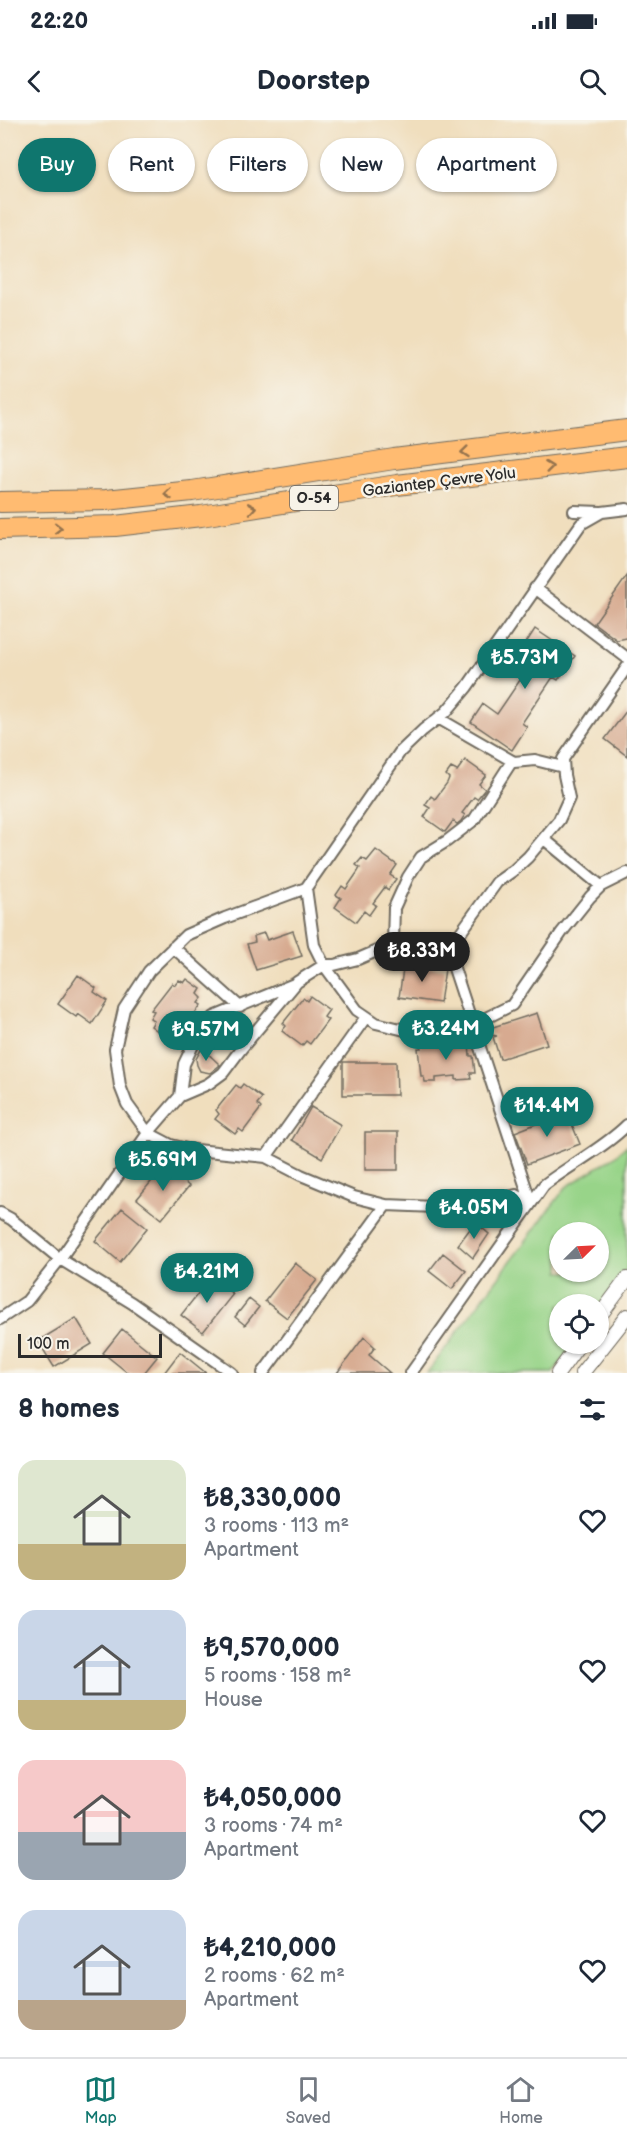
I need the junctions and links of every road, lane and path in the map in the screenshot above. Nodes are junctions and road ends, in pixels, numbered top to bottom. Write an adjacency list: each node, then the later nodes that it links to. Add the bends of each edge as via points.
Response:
1 (627, 430): 3 (highway, Gaziantep Çevre Yolu / O-54, one-way to 3, via 394,459 192,491 106,500)
2 (627, 457): 7 (highway, Gaziantep Çevre Yolu / O-54, one-way to 2, via 126,525 397,485)
3 (0, 502)
4 (627, 509): 6 (street)
5 (574, 511): 6 (street)
6 (602, 512): 8 (street, via 581,524)
7 (0, 529)
8 (535, 588): 9 (street); 11 (street, via 467,687)
9 (627, 658)
10 (627, 666): 13 (street, via 563,759)
11 (438, 718): 12 (street); 17 (street, via 400,752)
12 (512, 762): 13 (street, via 535,760); 18 (street, via 474,820 421,857 394,908)
13 (564, 767): 14 (street, via 569,798)
14 (544, 839): 16 (street); 20 (street, via 514,870 496,882)
15 (627, 873): 16 (street)
16 (601, 886): 25 (street, via 562,932 512,1005)
17 (306, 888): 19 (street, via 186,935); 21 (street, via 314,945)
18 (393, 942): 20 (street, via 428,954); 21 (street, via 358,959)
19 (173, 947): 23 (street); 28 (street, via 149,971 124,1009 115,1049 124,1095)
20 (448, 950): 25 (street)
21 (324, 965): 22 (street); 24 (street)
22 (297, 982): 23 (street); 26 (street, via 223,1073)
23 (240, 1007): 26 (street, via 214,1017 194,1043 184,1064)
24 (366, 1017): 25 (street, via 421,1034); 29 (street)
25 (473, 1026): 30 (street)
26 (180, 1096): 28 (street)
27 (627, 1125): 30 (street, via 544,1185)
28 (148, 1133): 29 (street, via 187,1149); 33 (street)
29 (266, 1157): 31 (street, via 354,1197)
30 (531, 1203): 31 (street, via 516,1195 490,1202 436,1207); 41 (street)
31 (386, 1205): 40 (street)
32 (0, 1213): 33 (street)
33 (60, 1259): 37 (street, via 27,1301); 39 (street, via 132,1303)
34 (627, 1279): 35 (street)
35 (609, 1303)
36 (627, 1316): 43 (street)
37 (0, 1319)
38 (572, 1354): 42 (street)
39 (232, 1373)
40 (263, 1373)
41 (411, 1373)
42 (558, 1373)
43 (582, 1373)

